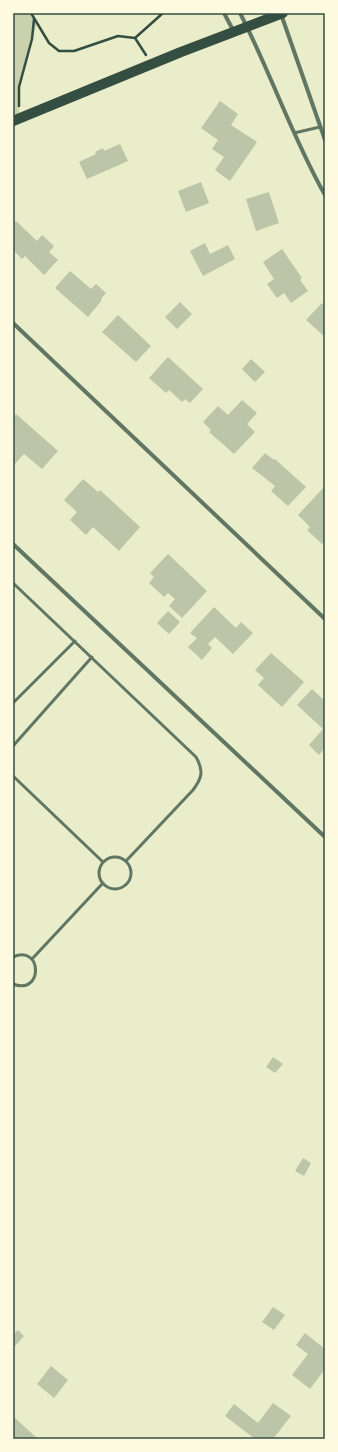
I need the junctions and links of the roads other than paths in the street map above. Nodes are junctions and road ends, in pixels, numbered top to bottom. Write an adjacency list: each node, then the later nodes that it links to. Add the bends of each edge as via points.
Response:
1 (224, 13): 5 (street)
2 (240, 13): 4 (street)
3 (282, 14): 4 (main road); 7 (street)
4 (247, 27): 5 (main road); 8 (street)
5 (234, 32): 6 (main road)
6 (16, 120)
7 (320, 127): 8 (lane); 9 (street)
8 (294, 133): 10 (street)
9 (325, 140)
10 (325, 195)
11 (13, 322): 14 (street)
12 (13, 544): 20 (street)
13 (13, 583): 15 (lane)
14 (325, 619)
15 (75, 641): 16 (lane); 17 (lane)
16 (92, 657): 18 (lane); 21 (lane, via 196,757 201,765 202,774 193,790)
17 (13, 703)
18 (13, 746)
19 (13, 776): 22 (lane)
20 (325, 838)
21 (126, 861): 22 (lane, via 114,857); 23 (lane, via 131,873 127,883 115,888)
22 (103, 862): 23 (lane, via 99,874)
23 (103, 883): 25 (lane)
24 (13, 956): 25 (lane, via 25,955)
25 (32, 959): 26 (lane, via 36,969 33,980 23,985)
26 (13, 984)

